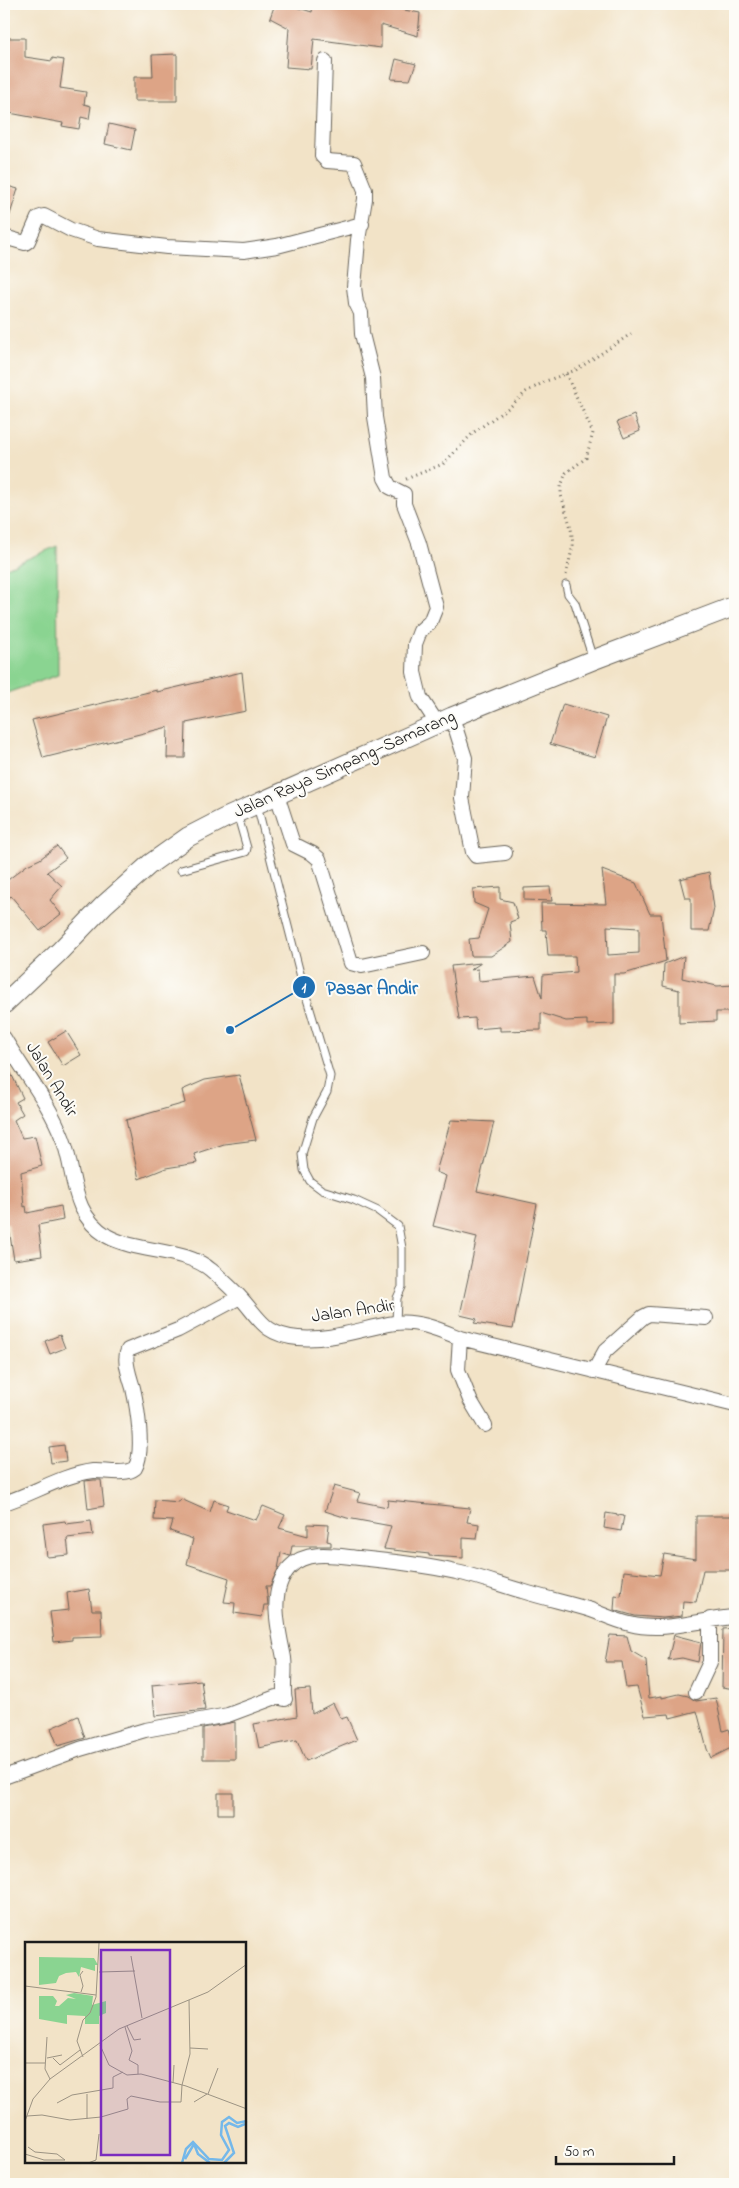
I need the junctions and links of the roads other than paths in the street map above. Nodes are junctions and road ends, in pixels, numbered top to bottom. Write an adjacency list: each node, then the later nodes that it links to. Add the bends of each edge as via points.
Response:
1 (324, 61): 2 (street, via 322,156 327,161 356,165 365,190)
2 (362, 224): 3 (street, via 244,251 98,239 44,216 38,218 25,243); 7 (street, via 354,287 373,378 379,450 385,478 390,486 404,494 404,504 435,597 436,607 430,622 420,632 415,644 414,672 420,697)
3 (4, 237)
4 (566, 585): 6 (lane)
5 (735, 606): 6 (main road, Jalan Raya Simpang—Samarang)
6 (593, 660): 7 (main road, Jalan Raya Simpang—Samarang)
7 (445, 720): 8 (main road, Jalan Raya Simpang—Samarang); 11 (street, via 465,758 462,798 473,852 476,856)
8 (277, 795): 9 (main road, Jalan Raya Simpang—Samarang); 13 (street, via 293,844 319,859 350,963 362,966)
9 (257, 804): 10 (main road, Jalan Raya Simpang—Samarang); 18 (lane, via 304,989 330,1076 327,1092 313,1118 302,1154 304,1170 310,1181 322,1190 378,1210 398,1226 402,1248 402,1287 397,1298)
10 (237, 813): 12 (lane, via 246,852); 14 (main road, Jalan Raya Simpang—Samarang, via 188,837 150,864)
11 (505, 853)
12 (181, 870)
13 (423, 953)
14 (4, 1004)
15 (4, 1038): 16 (street, Jalan Andir, via 42,1098 63,1139 78,1201 90,1222 108,1236 190,1259 210,1268)
16 (240, 1296): 18 (street, Jalan Andir, via 260,1324 296,1338 327,1338); 23 (street, via 178,1330 128,1350 140,1452 135,1468 78,1474)
17 (706, 1318): 20 (street, via 649,1314 604,1351)
18 (396, 1323): 19 (street, Jalan Andir, via 428,1325)
19 (460, 1338): 20 (street, Jalan Andir); 22 (street, via 458,1370)
20 (594, 1371): 21 (street, Jalan Andir)
21 (735, 1405)
22 (485, 1425)
23 (4, 1504)
24 (735, 1617): 25 (street)
25 (710, 1619): 26 (street, via 710,1662); 27 (street, via 656,1628 631,1624 457,1572 323,1555 304,1558 289,1568 277,1599 276,1614 285,1664 285,1700 276,1697 228,1715 145,1730 80,1749)
26 (696, 1692)
27 (4, 1778)

